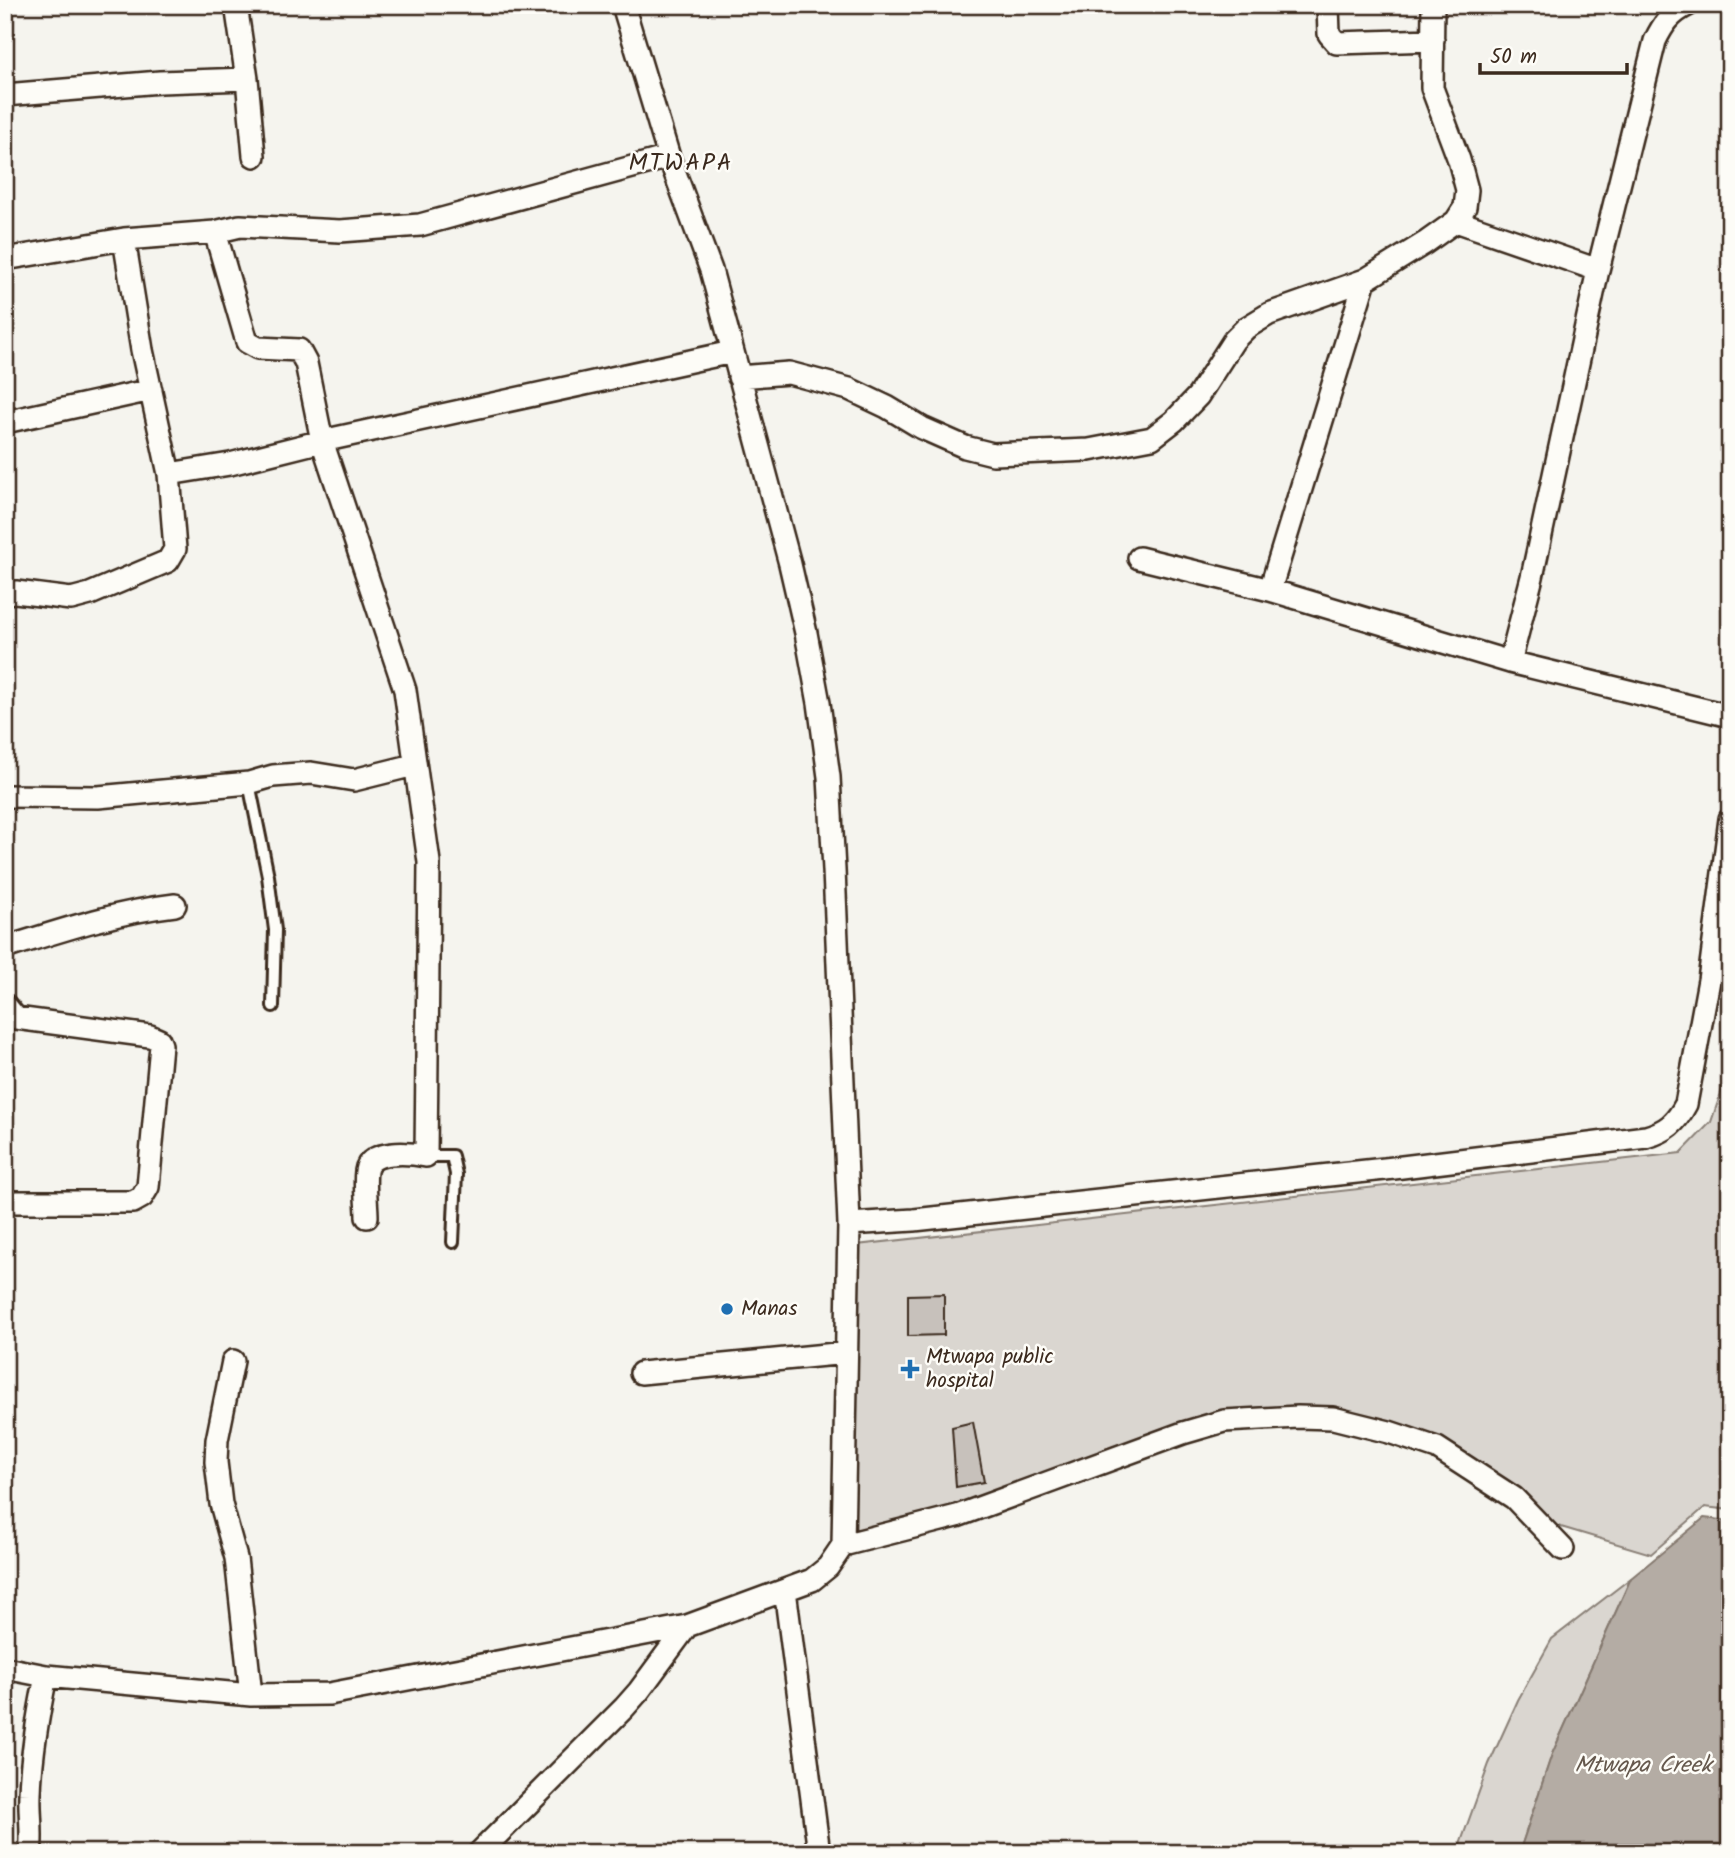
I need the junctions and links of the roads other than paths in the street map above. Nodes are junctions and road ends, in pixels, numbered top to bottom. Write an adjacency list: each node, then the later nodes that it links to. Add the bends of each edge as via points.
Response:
1 (236, 5): 7 (street)
2 (623, 5): 10 (street)
3 (1328, 5): 6 (street, via 1329,34 1337,43)
4 (1433, 5): 6 (street)
5 (1688, 5): 15 (street, via 1675,11 1656,41)
6 (1433, 40): 11 (street, via 1432,88 1467,190 1465,207)
7 (247, 79): 8 (street); 9 (street)
8 (5, 95)
9 (254, 156)
10 (669, 157): 12 (street, via 420,225 340,231 240,226); 17 (street, via 712,271)
11 (1456, 220): 15 (street); 16 (street)
12 (215, 232): 13 (street); 21 (street, via 247,342 258,348 299,350 306,363)
13 (124, 239): 14 (street); 19 (street)
14 (5, 259)
15 (1598, 270): 26 (street)
16 (1365, 279): 18 (street, via 1269,314 1246,328 1198,396 1152,438 1089,450 993,454 922,428 849,389 789,373); 24 (street)
17 (732, 352): 18 (street); 21 (street)
18 (739, 377): 39 (street, via 806,632 827,765)
19 (151, 390): 20 (street); 22 (street)
20 (5, 422)
21 (322, 441): 22 (street); 28 (street, via 405,690)
22 (169, 474): 25 (street, via 175,549 168,561 71,599)
23 (1139, 558): 24 (street)
24 (1270, 590): 26 (street)
25 (5, 593)
26 (1510, 662): 27 (street)
27 (1730, 716)
28 (414, 765): 29 (street, via 354,780 311,773); 36 (street, via 429,862)
29 (248, 783): 30 (street, via 98,797); 35 (lane, via 275,930)
30 (5, 796)
31 (1730, 819): 39 (street, via 1710,980 1686,1104 1671,1127 1660,1133 1394,1168)
32 (175, 905): 33 (street, via 133,910)
33 (5, 948)
34 (5, 1005): 37 (street, via 16,1018 150,1035 161,1045 148,1187 142,1197 133,1202)
35 (273, 1006)
36 (426, 1156): 38 (street, via 377,1157 368,1164); 40 (lane, via 452,1156 456,1174)
37 (5, 1202)
38 (367, 1217)
39 (849, 1224): 41 (street)
40 (453, 1242)
41 (846, 1353): 43 (street); 44 (street)
42 (233, 1361): 50 (street, via 216,1462 221,1504 236,1558)
43 (641, 1373)
44 (843, 1545): 45 (street, via 957,1516 1224,1421 1298,1417 1333,1418 1437,1448 1514,1498); 46 (street, via 828,1567)
45 (1563, 1549)
46 (785, 1590): 47 (street); 53 (street)
47 (687, 1626): 50 (street, via 329,1694); 52 (street, via 631,1699)
48 (5, 1668): 49 (street)
49 (46, 1676): 50 (street); 51 (street, via 34,1737)
50 (251, 1695)
51 (30, 1853)
52 (480, 1853)
53 (819, 1853)

